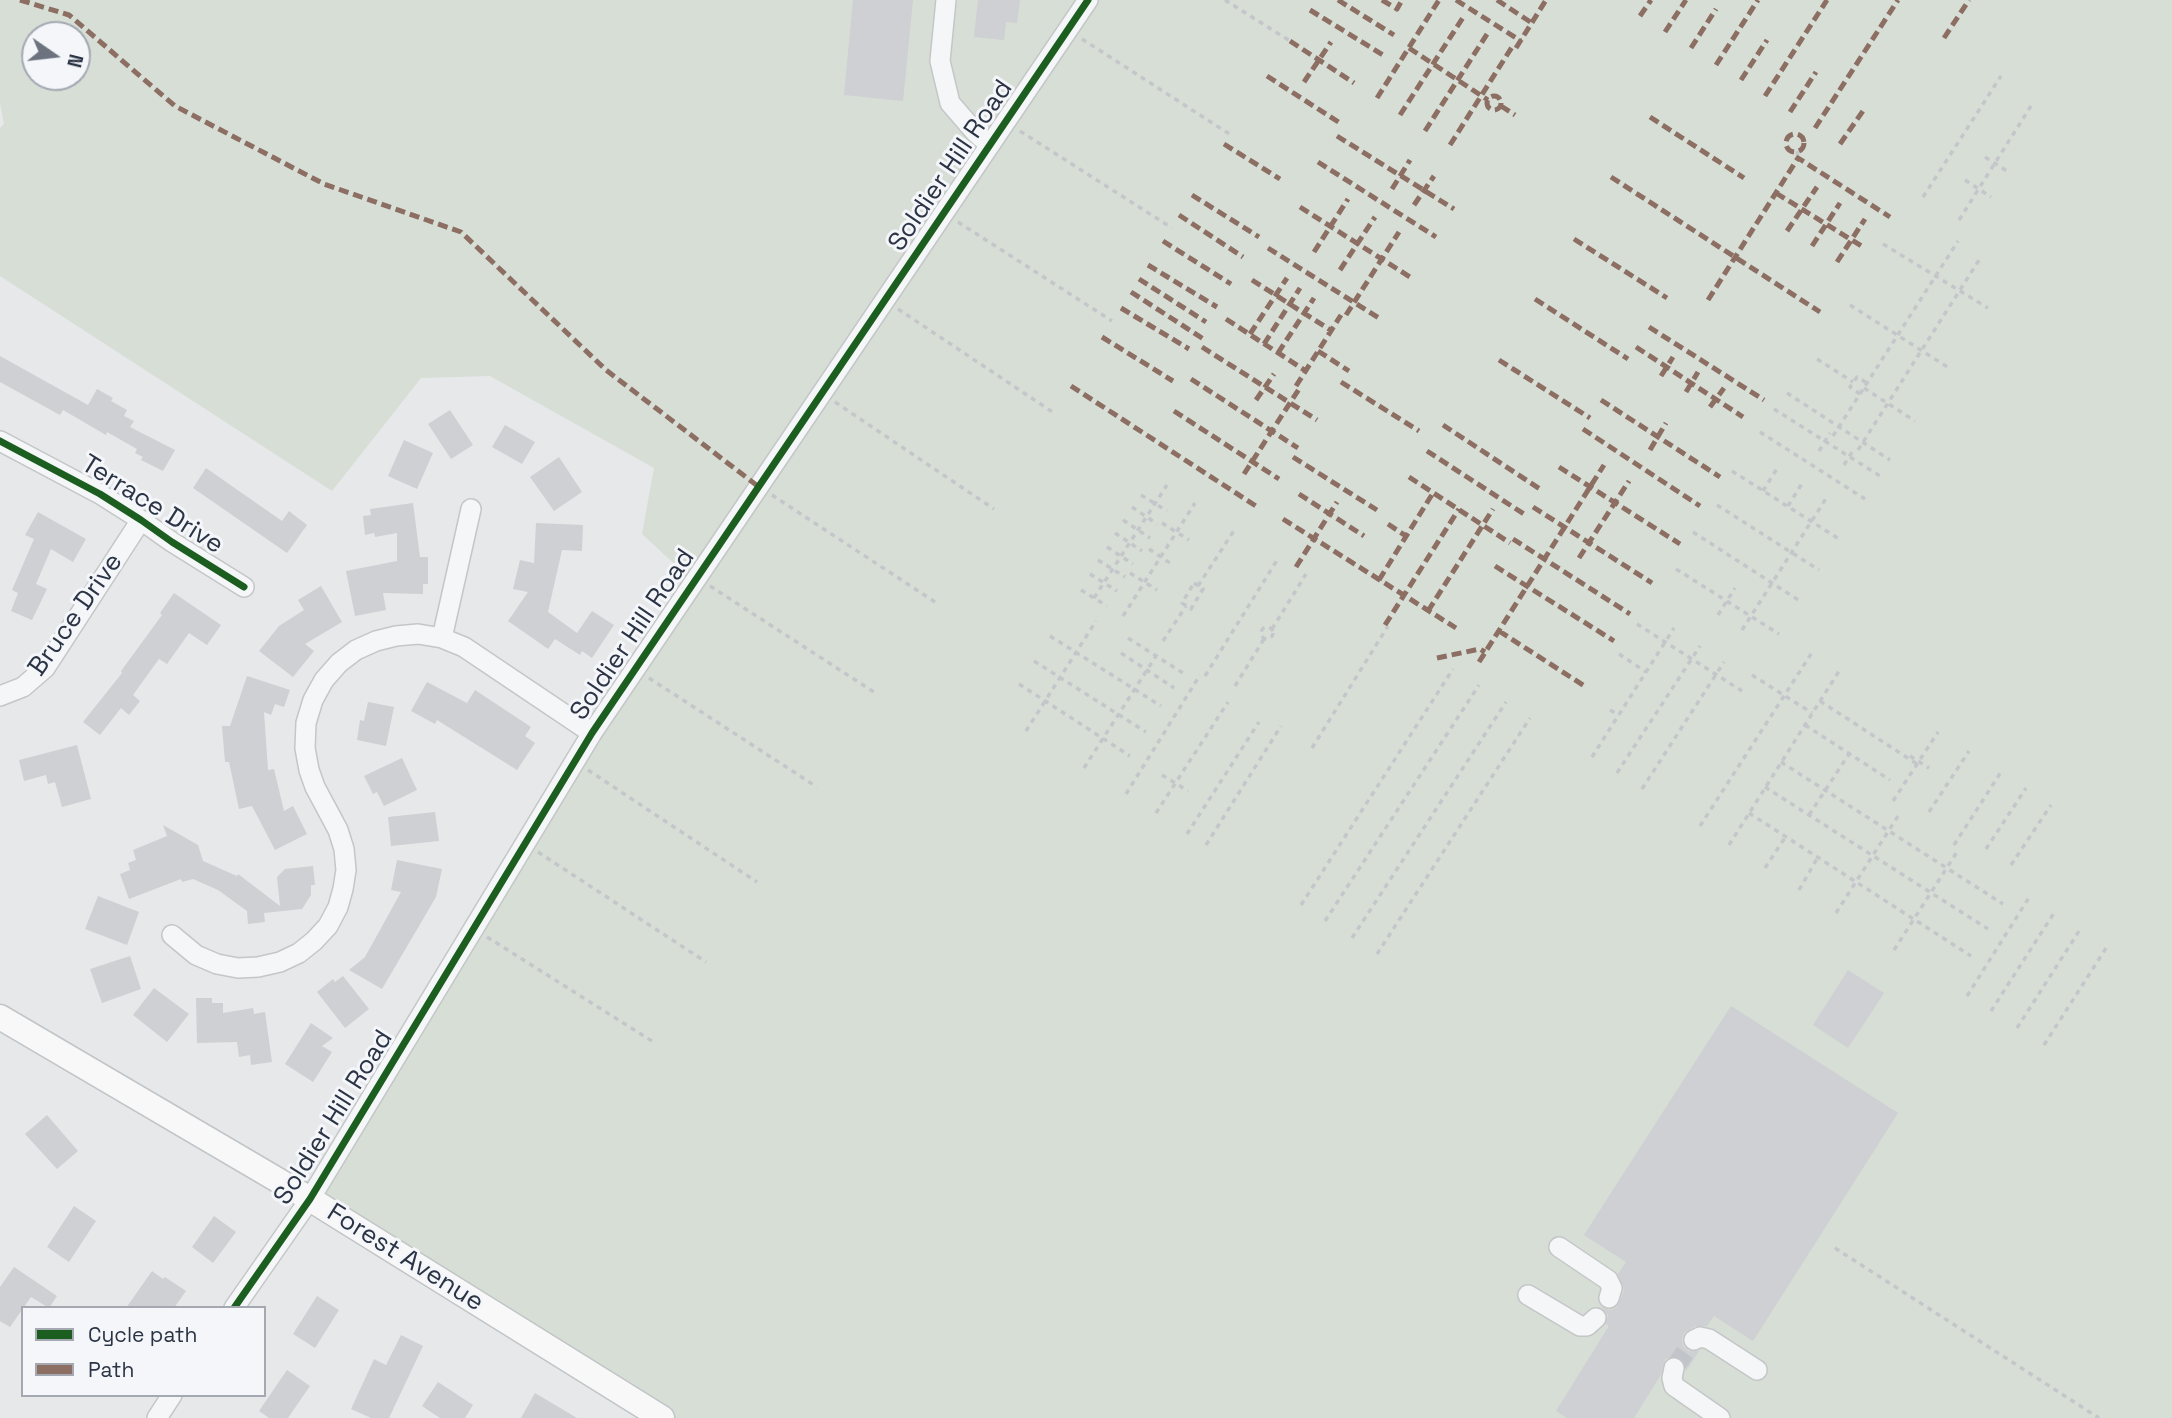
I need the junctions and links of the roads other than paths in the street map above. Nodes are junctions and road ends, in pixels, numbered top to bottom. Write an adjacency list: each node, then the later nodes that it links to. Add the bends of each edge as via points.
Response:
1 (946, 0): 3 (street, via 940,61 950,103)
2 (1088, 0): 3 (street, Soldier Hill Road)
3 (990, 145): 10 (street, Soldier Hill Road)
4 (0, 441): 6 (street, Terrace Drive)
5 (471, 509): 8 (street)
6 (141, 520): 7 (street, Terrace Drive); 9 (street, Bruce Drive, via 45,668 23,687)
7 (244, 587)
8 (442, 638): 10 (street, via 464,647); 11 (street, via 396,635 366,645 339,663 313,700 306,723 309,770 338,830 346,870 344,889 328,926 299,953 258,967 217,964)
9 (0, 696)
10 (592, 733): 13 (street, Soldier Hill Road)
11 (172, 935)
12 (0, 1017): 13 (main road, Forest Avenue)
13 (310, 1199): 17 (street, Soldier Hill Road); 24 (main road, Forest Avenue)
14 (1559, 1247): 16 (street, via 1608,1280 1612,1288)
15 (1528, 1294): 18 (street, via 1580,1326)
16 (1609, 1298)
17 (235, 1306)
18 (1596, 1318)
19 (1694, 1340): 21 (street, via 1711,1340)
20 (1674, 1368): 25 (street, via 1674,1386)
21 (1757, 1370)
22 (171, 1397): 23 (street)
23 (157, 1418)
24 (662, 1418)
25 (1720, 1418)

